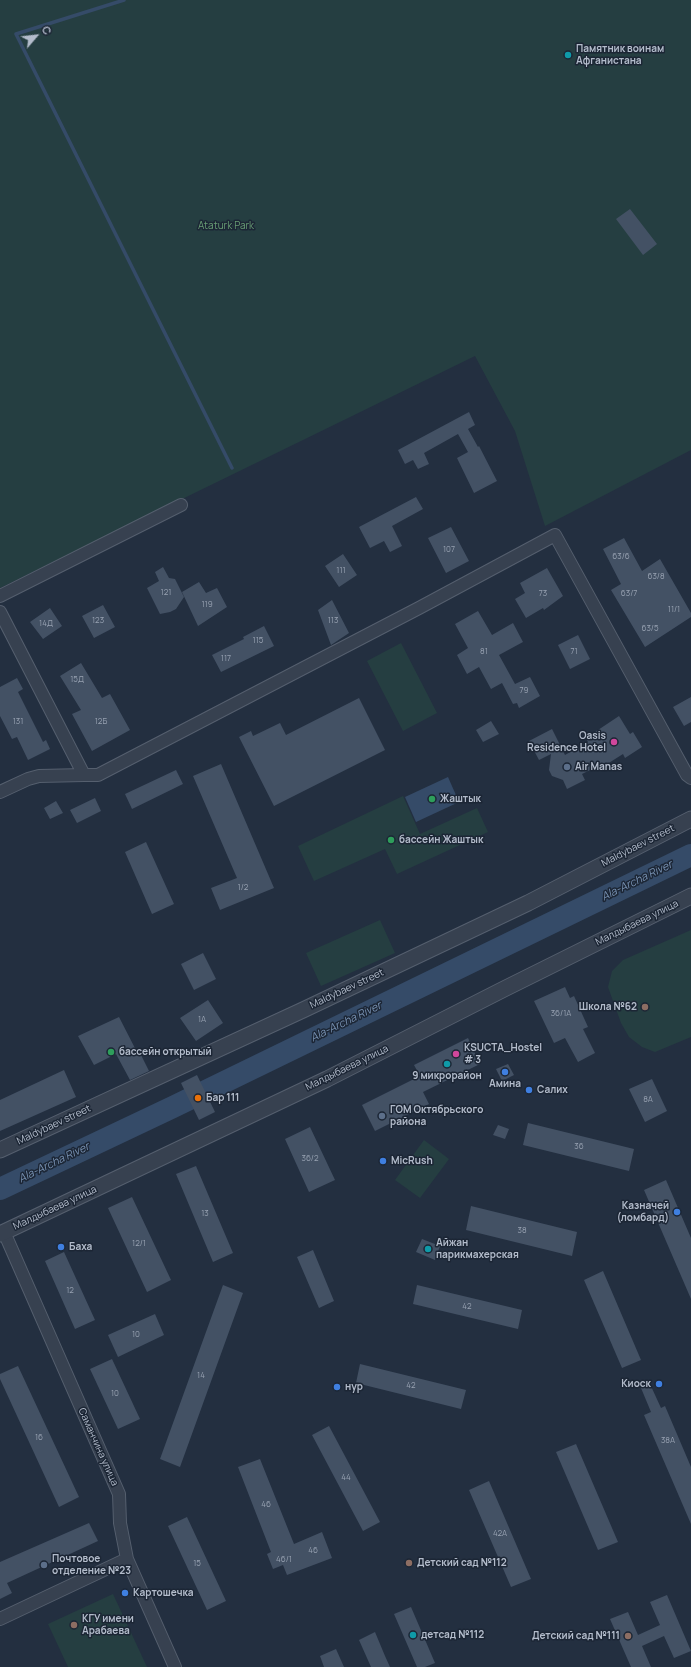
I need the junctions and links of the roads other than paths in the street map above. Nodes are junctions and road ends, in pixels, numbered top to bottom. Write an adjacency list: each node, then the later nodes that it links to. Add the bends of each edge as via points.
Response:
1 (181, 504): 2 (street)
2 (0, 596)
3 (0, 612): 4 (street)
4 (84, 775): 5 (street, via 98,775 555,535 687,775); 6 (street, via 28,778)
5 (691, 778)
6 (0, 792)
7 (691, 820): 9 (street, Maldybaev street, via 528,903)
8 (691, 896): 10 (street, Малдыбаева улица, via 327,1079)
9 (0, 1150)
10 (2, 1233): 11 (street, Саманчина улица, via 119,1494 120,1523)
11 (127, 1559): 12 (street); 13 (street, Саманчина улица)
12 (0, 1619)
13 (175, 1667)

